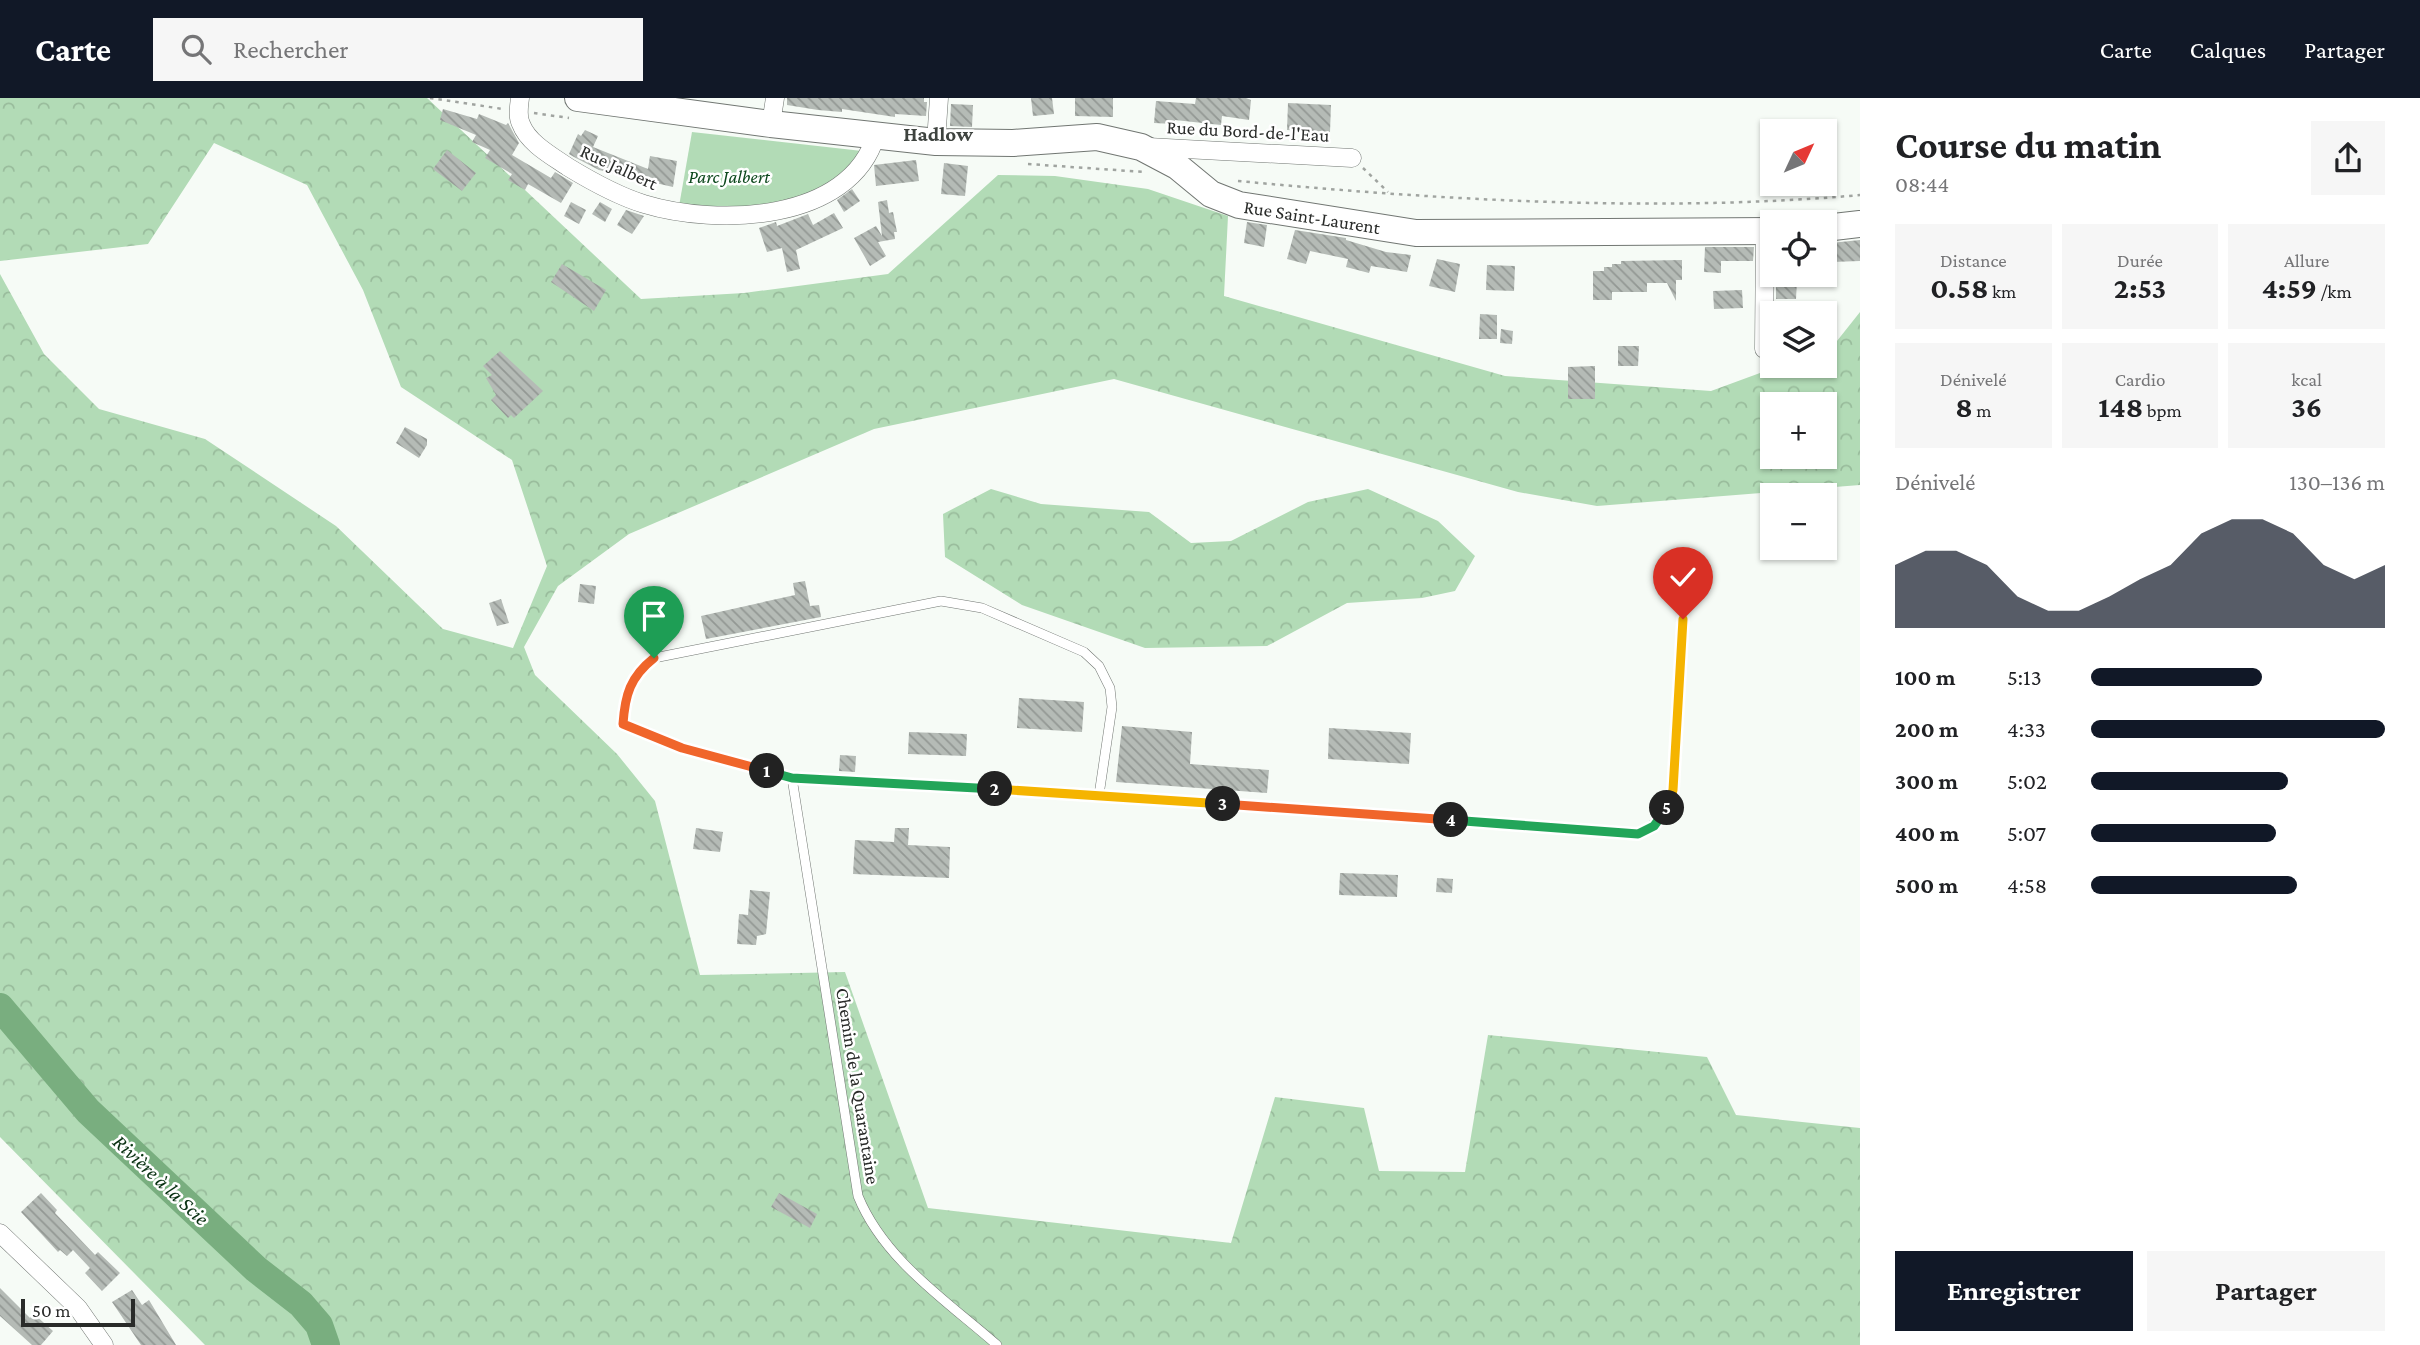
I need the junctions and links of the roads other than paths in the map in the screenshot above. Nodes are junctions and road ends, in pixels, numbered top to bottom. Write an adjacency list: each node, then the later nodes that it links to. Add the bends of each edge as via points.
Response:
1 (520, 98): 6 (street, Rue Jalbert, via 520,124 555,159 642,204 678,212 765,213 824,196 864,164)
2 (578, 98): 5 (street, Rue Saint-Laurent)
3 (775, 98): 5 (street)
4 (939, 98): 7 (street)
5 (771, 124): 6 (street, Rue Saint-Laurent)
6 (876, 135): 7 (street, Rue Saint-Laurent)
7 (936, 142): 8 (street, Rue Saint-Laurent, via 1013,143 1086,136)
8 (1141, 146): 9 (street, Rue du Bord-de-l'Eau); 12 (street, Rue Saint-Laurent, via 1224,201 1325,221 1416,233)
9 (1352, 158)
10 (1860, 224): 11 (street)
11 (1837, 227)
12 (1760, 232)
13 (1683, 619): 15 (lane, via 1673,790 1665,814 1638,834)
14 (792, 778): 15 (lane); 15 (lane, via 682,748 623,724 625,694 634,678 654,658 682,651 941,601 982,608 1084,653 1099,666 1110,688 1112,707); 18 (lane, Chemin de la Quarantaine, via 858,1196 875,1232 893,1253)
15 (1099, 795)
16 (0, 1233): 17 (street, via 78,1308)
17 (104, 1345)
18 (997, 1345)

